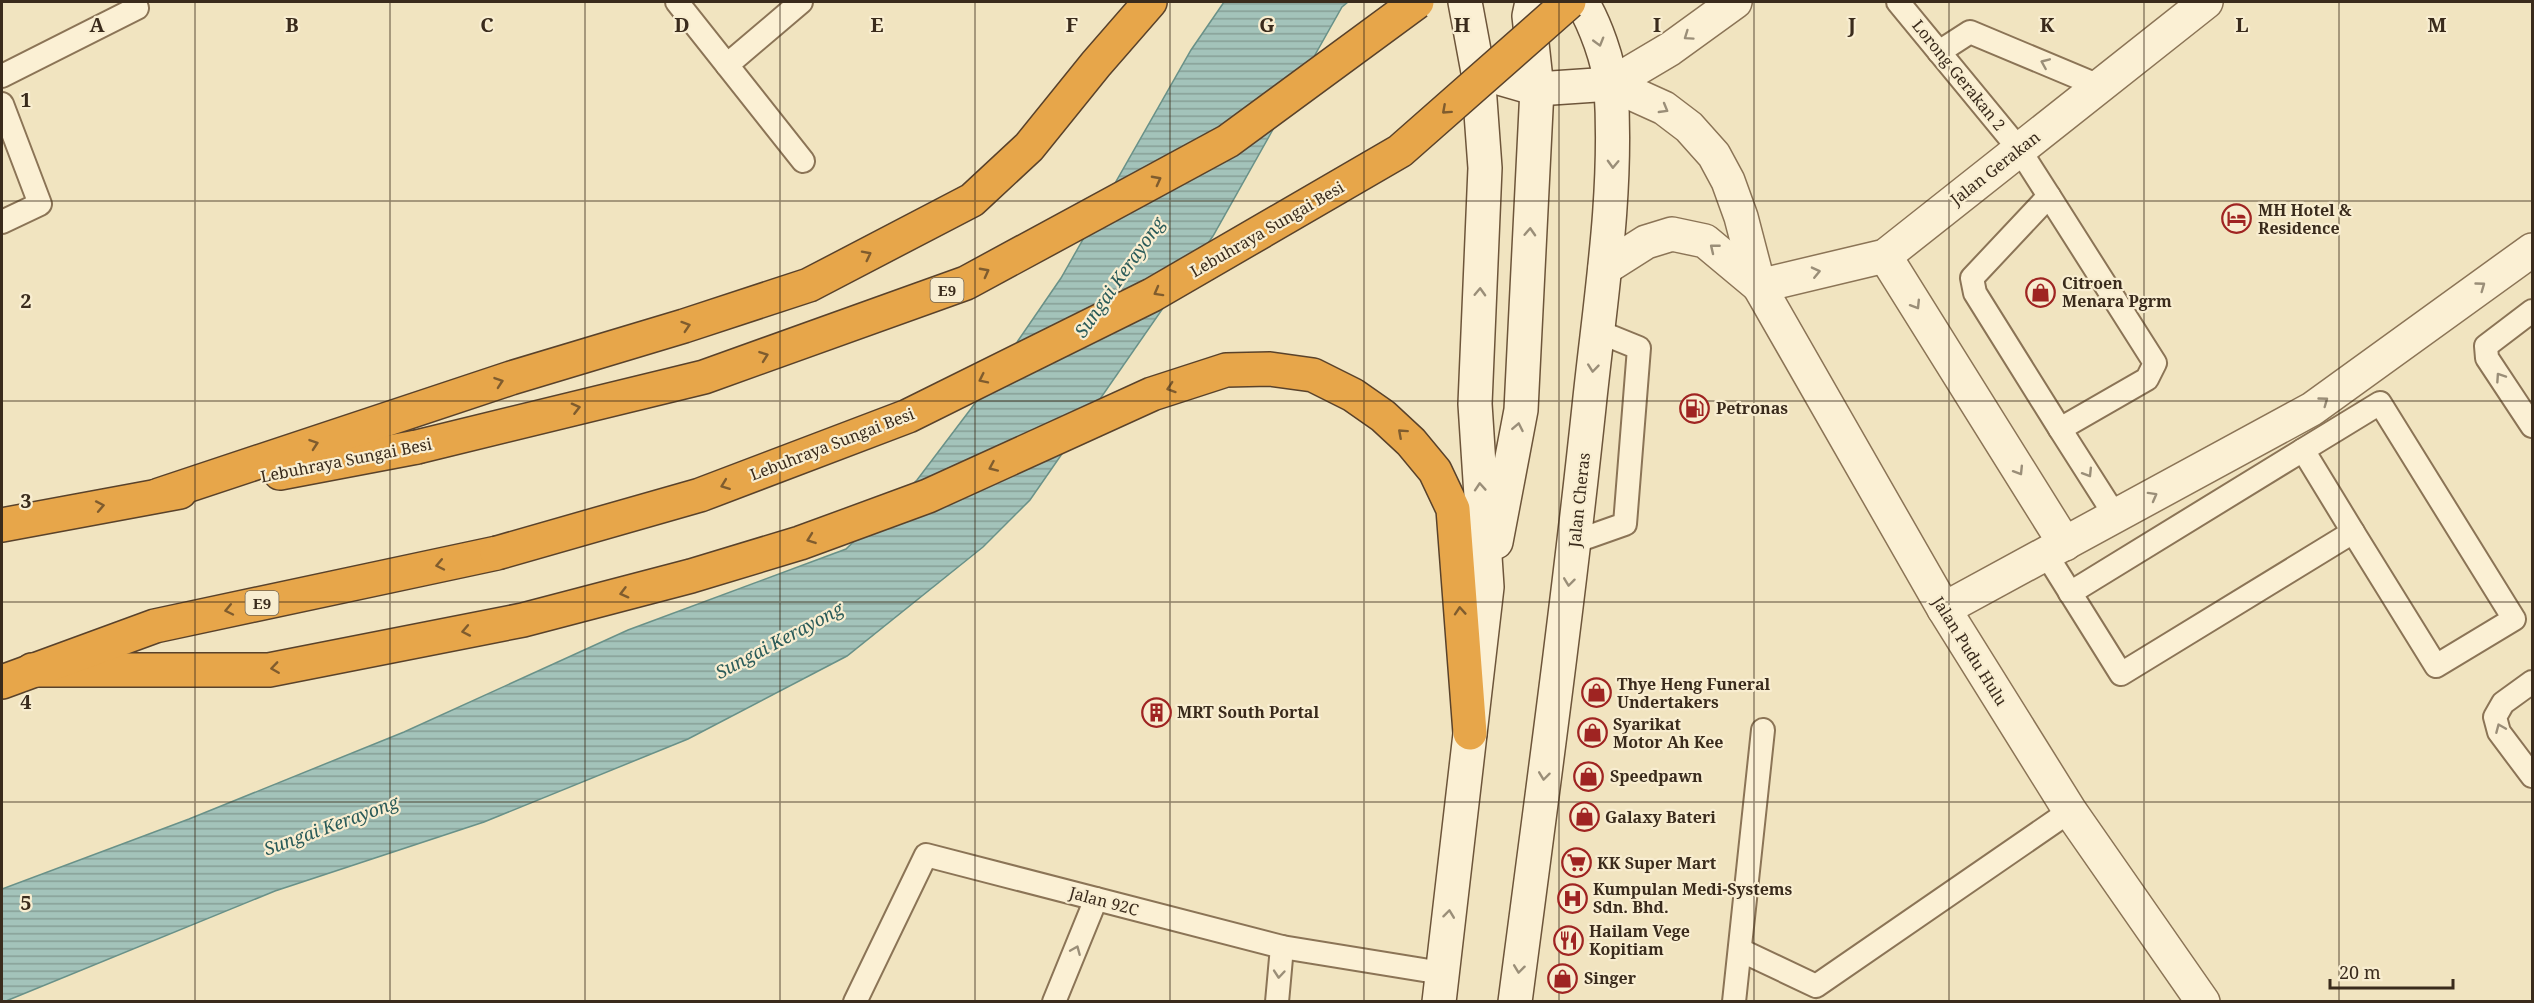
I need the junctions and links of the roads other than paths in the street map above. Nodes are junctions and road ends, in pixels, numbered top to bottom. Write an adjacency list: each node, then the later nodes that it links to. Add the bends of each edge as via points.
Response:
1 (677, 2): 14 (lane)
2 (801, 2): 14 (lane)
3 (1150, 2): 34 (highway, one-way to 3, via 511,378 809,285 972,200 1029,147)
4 (1417, 2): 34 (highway, Lebuhraya Sungai Besi / E9, one-way to 4, bridge, via 417,447 704,377 966,283 1228,141)
5 (1465, 2): 15 (street)
6 (1532, 2): 19 (street, via 1529,16)
7 (1569, 2): 45 (highway, Lebuhraya Sungai Besi / E9, one-way to 45, bridge, via 1400,151 1152,295 908,416 700,495 497,553 155,626)
8 (1582, 2): 17 (street, Jalan Cheras, one-way to 17, via 1593,20)
9 (1735, 2): 17 (street, one-way to 17, via 1670,49)
10 (1898, 2): 13 (lane, Lorong Gerakan 2)
11 (2206, 2): 18 (street, Jalan Gerakan)
12 (137, 8): 16 (lane)
13 (1939, 52): 18 (lane, one-way to 13, via 1970,32); 21 (lane, Lorong Gerakan 2)
14 (727, 65): 22 (lane)
15 (1478, 72): 19 (street); 42 (street, one-way to 15, via 1475,404 1485,168)
16 (2, 76)
17 (1611, 84): 19 (street); 27 (street, Jalan Cheras, one-way to 27, via 1614,157); 28 (street, Jalan Pudu Hulu, one-way to 28, via 1664,108 1689,127 1714,155 1738,208)
18 (2099, 86): 21 (street, Jalan Gerakan)
19 (1537, 88): 42 (street, one-way to 19, via 1521,410)
20 (2, 104): 24 (lane, via 40,204)
21 (2019, 149): 23 (lane, Lorong Gerakan 2); 26 (street, Jalan Gerakan)
22 (803, 162)
23 (2049, 196): 32 (lane, via 1972,278 1975,293); 32 (lane, Lorong Gerakan 2, via 2156,363 2147,379)
24 (2, 222)
25 (2532, 250): 37 (street, one-way to 25, via 2312,409)
26 (1885, 256): 28 (street, Jalan Gerakan, one-way to 26); 41 (street, one-way to 41)
27 (1605, 268): 28 (street, Jalan Pudu Hulu, one-way to 27, via 1705,241 1672,234 1646,242); 30 (street, Jalan Cheras)
28 (1760, 285): 44 (street, Jalan Pudu Hulu)
29 (2532, 310): 31 (lane, one-way to 29, via 2487,358 2486,346)
30 (1597, 331): 40 (street, Jalan Cheras, one-way to 40); 40 (lane, via 1639,348 1625,524)
31 (2532, 426)
32 (2060, 429): 37 (lane, one-way to 37)
33 (2303, 450): 39 (lane); 39 (lane, via 2379,404 2514,619 2436,666); 43 (lane)
34 (159, 495): 36 (highway, Lebuhraya Sungai Besi / E9, one-way to 34)
35 (2, 507): 36 (lane)
36 (53, 515): 38 (highway, Lebuhraya Sungai Besi / E9)
37 (2116, 517): 41 (street)
38 (2, 525)
39 (2353, 532): 43 (lane, via 2121,674)
40 (1575, 543): 60 (street, Jalan Cheras, one-way to 60)
41 (2055, 549): 43 (lane); 44 (street)
42 (1487, 587): 49 (street)
43 (2070, 593)
44 (1944, 609): 51 (street, Jalan Pudu Hulu)
45 (32, 670): 46 (highway, Lebuhraya Sungai Besi / E9); 49 (highway, one-way to 45, via 1452,509 1435,471 1383,416 1353,395 1313,375 1270,369 1226,370 1152,394 928,496 800,543 524,620 269,670)
46 (2, 682)
47 (2532, 682): 50 (lane, one-way to 47, via 2499,732 2495,717 2503,703)
48 (1763, 730): 54 (lane)
49 (1470, 733): 55 (street, one-way to 49)
50 (2532, 777)
51 (2070, 811): 56 (lane); 62 (street, Jalan Pudu Hulu)
52 (1096, 899): 53 (lane, Jalan 92C); 57 (lane, Jalan 92C, via 926,855); 58 (lane, one-way to 52)
53 (1282, 947): 55 (lane, Jalan 92C); 59 (lane, one-way to 59)
54 (1740, 950): 56 (lane); 61 (lane)
55 (1441, 987)
56 (1822, 994)
57 (855, 1002)
58 (1054, 1002)
59 (1277, 1002)
60 (1515, 1002)
61 (1734, 1002)
62 (2203, 1002)

